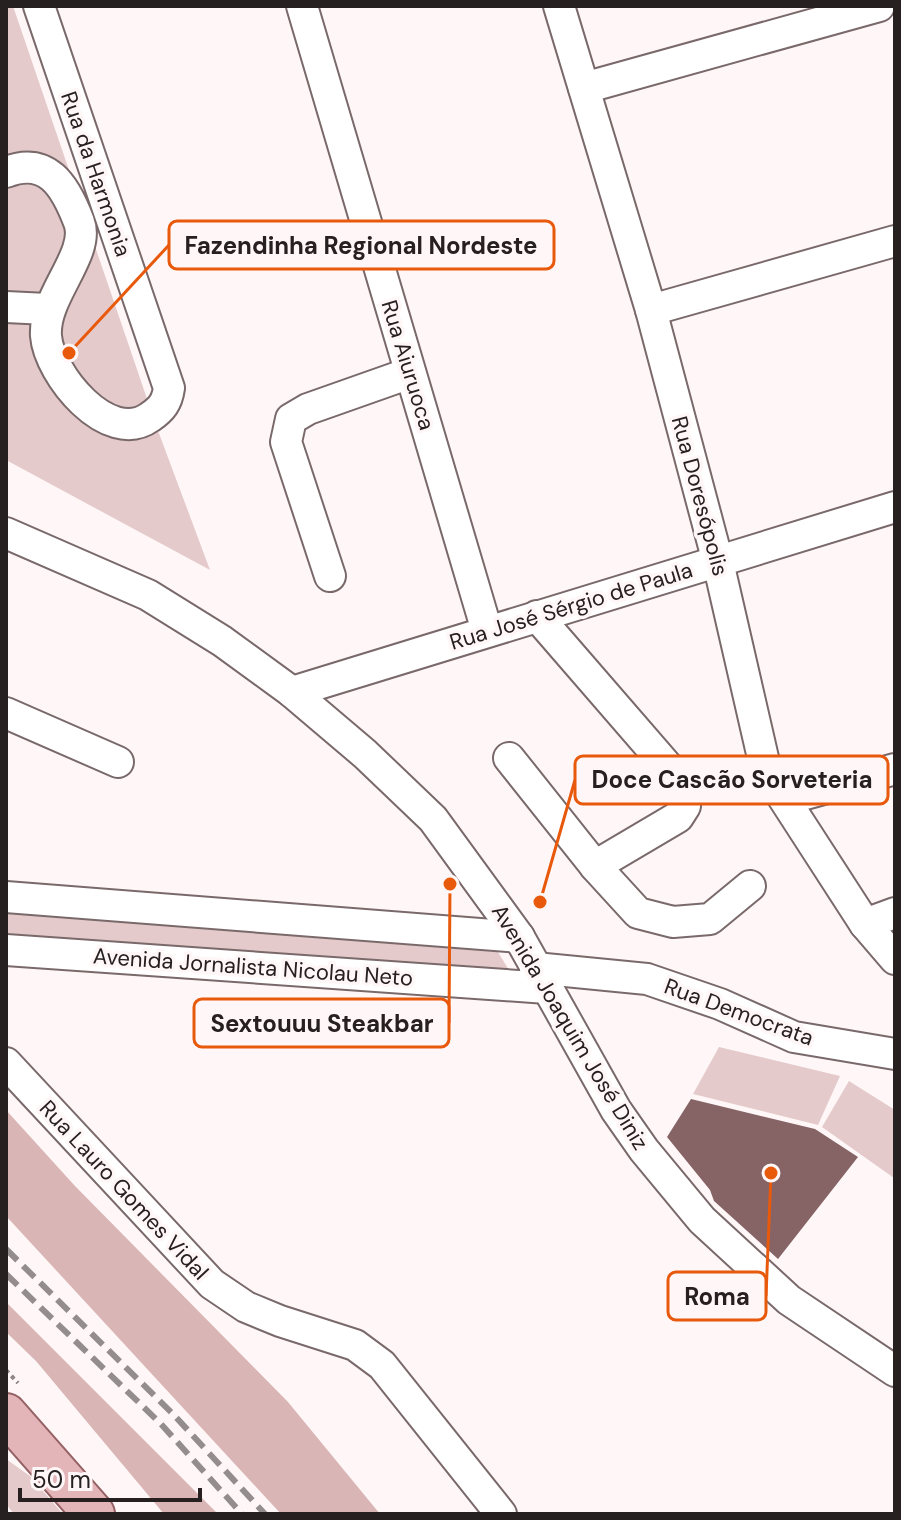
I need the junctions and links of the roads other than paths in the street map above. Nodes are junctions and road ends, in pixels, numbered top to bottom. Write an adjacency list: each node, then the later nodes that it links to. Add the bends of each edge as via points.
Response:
1 (39, 6): 10 (street, Rua da Harmonia, via 169,388 161,410 144,422 128,424 107,420 77,397 46,338)
2 (302, 6): 12 (street, Rua Aiuruoca)
3 (559, 6): 6 (street, Rua Doresópolis)
4 (879, 6): 5 (street)
5 (834, 12): 6 (street)
6 (584, 88): 11 (street, Rua Doresópolis)
7 (6, 172): 10 (street, via 37,166 50,173 81,226 80,246)
8 (895, 241): 11 (street)
9 (6, 307): 10 (street)
10 (47, 309)
11 (651, 310): 15 (street, Rua Doresópolis)
12 (410, 373): 16 (street, via 291,419 286,442); 18 (street, Rua Aiuruoca)
13 (895, 507): 15 (street, Rua José Sérgio de Paula)
14 (6, 533): 19 (street, Avenida Joaquim José Diniz, via 148,595)
15 (718, 562): 17 (street, Rua José Sérgio de Paula); 24 (street, Rua Doresópolis, via 766,771)
16 (330, 576)
17 (537, 616): 18 (street, Rua José Sérgio de Paula); 25 (street, via 686,788 678,817)
18 (487, 631): 19 (street, Rua José Sérgio de Paula)
19 (292, 692): 30 (street, Avenida Joaquim José Diniz, via 433,819)
20 (6, 713): 22 (street)
21 (509, 758): 25 (street)
22 (118, 762)
23 (895, 769): 24 (street)
24 (787, 799): 29 (street, Rua Doresópolis)
25 (595, 866): 26 (street, via 638,913 673,922 710,919)
26 (750, 886)
27 (6, 897): 30 (street)
28 (895, 913): 29 (street)
29 (865, 924): 32 (street, Rua Doresópolis)
30 (519, 937): 33 (street, Avenida Joaquim José Diniz)
31 (6, 950): 33 (street, Avenida Jornalista Nicolau Neto)
32 (895, 959)
33 (541, 978): 34 (street, Rua Democrata, via 647,979 794,1037); 36 (street, Avenida Joaquim José Diniz, via 616,1110 702,1220 789,1300)
34 (895, 1054)
35 (6, 1063): 39 (street, Rua Lauro Gomes Vidal, via 212,1284 268,1317 355,1345 382,1365)
36 (895, 1371)
37 (14, 1428): 38 (main road)
38 (94, 1514)
39 (501, 1514)

